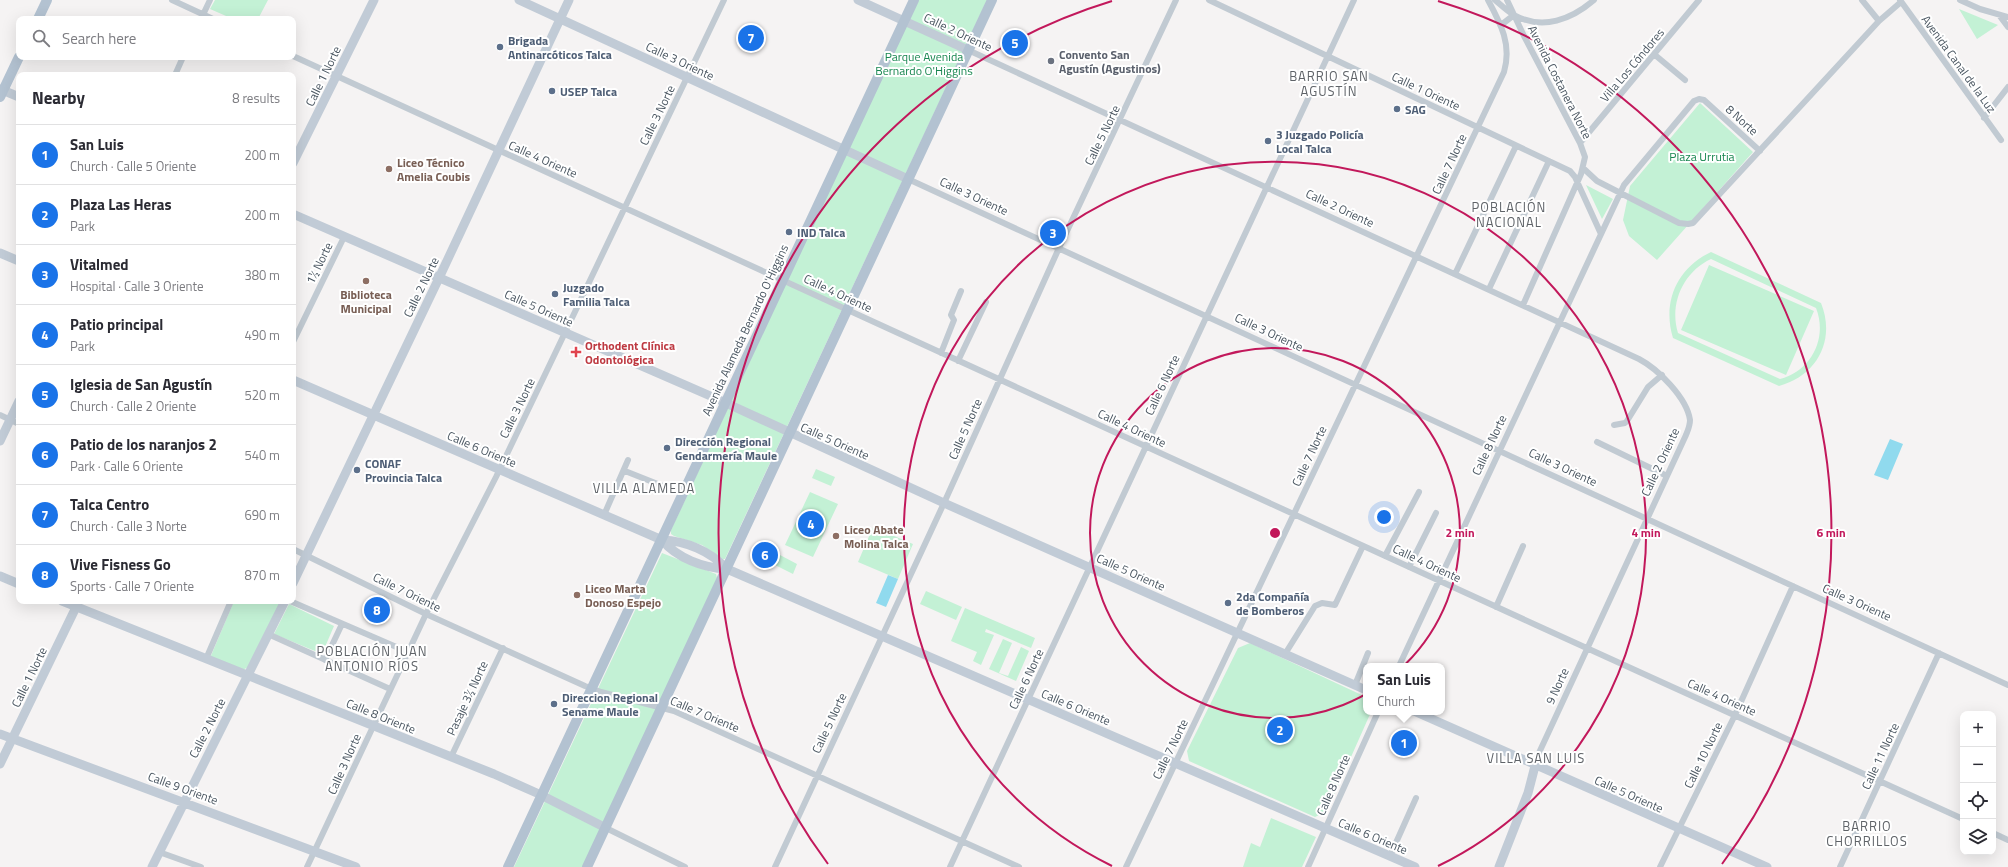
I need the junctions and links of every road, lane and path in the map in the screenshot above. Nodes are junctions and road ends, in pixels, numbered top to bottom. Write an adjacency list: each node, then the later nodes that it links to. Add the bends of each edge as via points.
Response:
1 (47, 0): 24 (main road)
2 (172, 0): 25 (street)
3 (210, 0): 26 (street)
4 (374, 0): 40 (main road, Calle 1 Norte)
5 (519, 0): 28 (main road, Calle 3 Oriente)
6 (569, 0): 28 (main road, Calle 2 Norte)
7 (724, 0): 41 (street, Calle 3 Norte)
8 (858, 0): 29 (main road, Calle 2 Oriente)
9 (914, 0): 29 (main road, Avenida Alameda Bernardo O'Higgins)
10 (992, 0): 33 (main road)
11 (1176, 0): 47 (street, Calle 5 Norte)
12 (1209, 0): 36 (street, Calle 1 Oriente)
13 (1354, 0): 36 (street, Calle 6 Norte)
14 (1488, 0): 31 (street)
15 (1495, 0): 22 (street, Avenida Costanera Norte)
16 (1507, 0): 22 (street, Avenida Costanera Norte)
17 (1594, 0): 22 (street, via 1571,16 1551,22 1533,22)
18 (1699, 0): 34 (street, Villa Los Cóndores)
19 (1862, 0): 30 (street)
20 (1960, 0): 23 (street, via 1980,10)
21 (1900, 1): 30 (street, 8 Norte); 46 (street, Avenida Canal de la Luz)
22 (1514, 15): 31 (street); 50 (street, Avenida Costanera Norte)
23 (2000, 15): 27 (street); 32 (street)
24 (39, 16)
25 (200, 16)
26 (202, 16)
27 (2008, 17)
28 (560, 19): 41 (main road, Calle 3 Oriente); 53 (main road, Calle 2 Norte)
29 (904, 21): 33 (main road, Calle 2 Oriente); 52 (main road, Avenida Alameda Bernardo O'Higgins)
30 (1879, 21): 54 (street, 8 Norte)
31 (1501, 26): 48 (street, Calle 7 Norte, via 1507,45 1504,72)
32 (2008, 27)
33 (968, 50): 47 (street, Calle 2 Oriente); 58 (main road)
34 (1655, 55): 42 (street); 50 (street, Villa Los Cóndores)
35 (296, 57): 40 (street, Calle 4 Oriente)
36 (1328, 57): 48 (street, Calle 1 Oriente); 60 (street, Calle 6 Norte)
37 (17, 60): 44 (main road)
38 (182, 60): 39 (street)
39 (176, 72)
40 (336, 76): 53 (street, Calle 4 Oriente); 55 (main road, Calle 1 Norte)
41 (687, 77): 52 (main road, Calle 3 Oriente); 62 (street, Calle 3 Norte)
42 (1685, 80)
43 (2008, 88): 46 (street)
44 (1, 92): 45 (main road)
45 (16, 96)
46 (1984, 118): 49 (street, Avenida Canal de la Luz)
47 (1121, 121): 60 (street, Calle 2 Oriente); 66 (street, Calle 5 Norte)
48 (1478, 128): 51 (street, Calle 1 Oriente); 68 (street, Calle 7 Norte)
49 (2001, 140)
50 (1580, 143): 57 (street, Avenida Costanera Norte, via 1585,157)
51 (1516, 146): 56 (street, Calle 1 Oriente); 70 (street)
52 (844, 150): 58 (main road, Calle 3 Oriente); 72 (main road, Avenida Alameda Bernardo O'Higgins)
53 (499, 151): 62 (street, Calle 4 Oriente); 71 (main road, Calle 2 Norte)
54 (1760, 151): 61 (street, via 1697,219 1688,224 1679,223); 61 (street, 8 Norte, via 1704,100 1699,99 1694,101 1669,130)
55 (296, 157)
56 (1549, 161): 59 (street, Calle 1 Oriente, via 1570,171); 73 (street)
57 (1583, 168): 59 (street, Avenida Costanera Norte); 61 (street, via 1597,180)
58 (908, 179): 66 (street, Calle 3 Oriente); 77 (main road)
59 (1578, 183): 64 (street, Calle 1 Oriente); 76 (street, Avenida Costanera Norte)
60 (1266, 187): 68 (street, Calle 2 Oriente); 78 (street, Calle 6 Norte)
61 (1620, 192): 64 (street, 8 Norte)
62 (625, 208): 72 (street, Calle 4 Oriente); 80 (street, Calle 3 Norte)
63 (296, 215): 65 (main road, Calle 5 Oriente)
64 (1601, 234): 79 (street, Calle 8 Norte)
65 (344, 237): 71 (main road, Calle 5 Oriente); 81 (street, 1½ Norte)
66 (1059, 248): 78 (street, Calle 3 Oriente); 85 (street, Calle 5 Norte)
67 (0, 253): 69 (main road)
68 (1418, 257): 70 (street, Calle 2 Oriente); 87 (street, Calle 7 Norte)
69 (16, 260)
70 (1455, 274): 73 (street, Calle 2 Oriente)
71 (440, 278): 80 (main road, Calle 5 Oriente); 90 (main road, Calle 2 Norte)
72 (784, 280): 77 (street, Calle 4 Oriente); 88 (main road, Avenida Alameda Bernardo O'Higgins)
73 (1489, 290): 76 (street, Calle 2 Oriente)
74 (961, 291): 82 (street, via 951,315 954,320 953,326)
75 (986, 302): 83 (street)
76 (1523, 305): 79 (street, Calle 2 Oriente)
77 (847, 310): 82 (street, Calle 4 Oriente); 95 (main road)
78 (1207, 316): 87 (street, Calle 3 Oriente); 98 (street, Calle 6 Norte)
79 (1559, 322): 84 (street, Calle 2 Oriente, via 1651,365); 99 (street, Calle 8 Norte)
80 (565, 333): 88 (main road, Calle 5 Oriente); 101 (street, Calle 3 Norte)
81 (296, 336)
82 (941, 353): 83 (street, Calle 4 Oriente)
83 (958, 361): 85 (street, Calle 4 Oriente)
84 (1662, 375): 94 (street, via 1648,387 1627,421); 103 (street, Calle 2 Oriente, via 1688,411 1690,421)
85 (999, 379): 98 (street, Calle 4 Oriente); 106 (street, Calle 5 Norte)
86 (296, 381): 90 (main road, Calle 6 Oriente)
87 (1354, 385): 99 (street, Calle 3 Oriente); 108 (street, Calle 7 Norte)
88 (725, 403): 95 (main road, Calle 5 Oriente); 105 (main road, Avenida Alameda Bernardo O'Higgins)
89 (16, 407): 92 (main road)
90 (373, 414): 101 (main road, Calle 6 Oriente); 115 (main road, Calle 2 Norte)
91 (0, 415): 92 (street)
92 (10, 420): 93 (street); 96 (main road)
93 (16, 423)
94 (1614, 425)
95 (789, 433): 106 (main road, Calle 5 Oriente); 119 (main road)
96 (0, 441)
97 (1597, 442): 103 (street)
98 (1146, 447): 108 (street, Calle 4 Oriente); 117 (street, Calle 6 Norte)
99 (1499, 451): 110 (street, Calle 3 Oriente); 122 (street, Calle 8 Norte)
100 (628, 460): 102 (street)
101 (500, 469): 109 (main road, Calle 6 Oriente); 130 (street, Calle 3 Norte)
102 (625, 471): 105 (street); 109 (street)
103 (1667, 476): 110 (street, Calle 2 Oriente)
104 (1418, 492): 116 (street)
105 (683, 494): 111 (main road, Avenida Alameda Bernardo O'Higgins)
106 (944, 503): 117 (main road, Calle 5 Oriente); 134 (street, Calle 5 Norte)
107 (1436, 513): 118 (street)
108 (1294, 514): 112 (street, Calle 4 Oriente); 132 (street, Calle 7 Norte)
109 (604, 515): 111 (main road, Calle 6 Oriente)
110 (1647, 519): 124 (street, Calle 3 Oriente); 136 (street, 9 Norte)
111 (662, 540): 119 (main road, Calle 6 Oriente, via 667,546 692,561); 119 (main road, Calle 6 Oriente, via 695,547 707,553); 151 (main road, Avenida Alameda Bernardo O'Higgins)
112 (1363, 546): 116 (street, Calle 4 Oriente); 140 (street, via 1335,605 1322,603 1315,606)
113 (1523, 546): 129 (street)
114 (296, 550): 115 (street, Calle 7 Oriente)
115 (306, 555): 121 (main road, Calle 2 Norte); 130 (street, Calle 7 Oriente)
116 (1385, 556): 118 (street, Calle 4 Oriente)
117 (1090, 567): 132 (main road, Calle 5 Oriente); 152 (street, Calle 6 Norte)
118 (1410, 567): 122 (street, Calle 4 Oriente)
119 (726, 569): 134 (main road, Calle 6 Oriente); 153 (main road)
120 (0, 576): 123 (main road)
121 (296, 577)
122 (1438, 580): 129 (street, Calle 4 Oriente); 144 (street, Calle 8 Norte)
123 (16, 583)
124 (1793, 586): 139 (street, Calle 3 Oriente); 156 (street, Calle 10 Norte)
125 (78, 604): 141 (main road, Calle 8 Oriente); 159 (main road, Calle 1 Norte)
126 (230, 604): 141 (street)
127 (283, 604): 133 (main road, Calle 2 Norte)
128 (296, 604): 131 (street)
129 (1496, 607): 136 (street, Calle 4 Oriente)
130 (426, 614): 135 (street, Calle 7 Oriente); 137 (street, Calle 3 Norte)
131 (342, 624): 137 (street); 142 (street)
132 (1238, 633): 140 (main road, Calle 5 Oriente); 161 (street, Calle 7 Norte)
133 (268, 634): 142 (street); 146 (main road, Calle 2 Norte)
134 (881, 636): 152 (main road, Calle 6 Oriente); 164 (street, Calle 5 Norte)
135 (503, 648): 151 (street, Calle 7 Oriente); 160 (street, Pasaje 3½ Norte)
136 (1587, 648): 156 (street, Calle 4 Oriente); 163 (street, 9 Norte)
137 (408, 652): 150 (street, Calle 3 Norte)
138 (1368, 653): 143 (street)
139 (1939, 653): 148 (street, Calle 3 Oriente); 165 (street, Calle 11 Norte)
140 (1285, 654): 147 (main road, Calle 5 Oriente)
141 (206, 659): 146 (main road, Calle 8 Oriente)
142 (325, 660): 150 (street)
143 (1363, 663)
144 (1400, 663)
145 (1363, 664): 147 (street)
146 (247, 676): 157 (main road, Calle 8 Oriente); 168 (main road, Calle 2 Norte)
147 (1354, 684): 149 (main road, Calle 5 Oriente)
148 (2008, 685)
149 (1363, 688)
150 (390, 689): 157 (street, Calle 3 Norte)
151 (593, 689): 153 (street, Calle 7 Oriente); 166 (main road, Avenida Alameda Bernardo O'Higgins)
152 (1029, 700): 161 (main road, Calle 6 Oriente); 175 (street, Calle 6 Norte)
153 (662, 707): 164 (street, Calle 7 Oriente); 170 (main road)
154 (1377, 715): 171 (street, Calle 8 Norte)
155 (1423, 715): 163 (main road, Calle 5 Oriente)
156 (1735, 715): 165 (street, Calle 4 Oriente); 172 (street, Calle 10 Norte)
157 (372, 727): 160 (main road, Calle 8 Oriente); 176 (street, Calle 3 Norte)
158 (0, 734): 159 (main road, Calle 9 Oriente)
159 (13, 738): 162 (main road, Calle 1 Norte); 168 (main road, Calle 9 Oriente)
160 (451, 757): 166 (main road, Calle 8 Oriente)
161 (1176, 763): 171 (main road, Calle 6 Oriente); 189 (street, Calle 7 Norte)
162 (0, 764)
163 (1535, 766): 172 (main road, Calle 5 Oriente); 192 (main road, 9 Norte, via 1528,793)
164 (816, 776): 175 (street, Calle 7 Oriente); 186 (street, Calle 5 Norte)
165 (1881, 780): 169 (street, Calle 4 Oriente); 195 (street, Calle 11 Norte)
166 (543, 796): 170 (main road, Calle 8 Oriente); 183 (main road, Avenida Alameda Bernardo O'Higgins)
167 (1416, 798): 178 (street)
168 (184, 801): 176 (main road, Calle 9 Oriente); 177 (main road, Calle 2 Norte)
169 (1960, 818)
170 (606, 828): 184 (main road); 185 (street, Calle 8 Oriente)
171 (1326, 828): 178 (main road, Calle 6 Oriente); 190 (street, Calle 8 Norte)
172 (1679, 828): 193 (street, Calle 10 Norte); 194 (main road, Calle 5 Oriente)
173 (1996, 834): 174 (street)
174 (2008, 840)
175 (962, 841): 187 (street, Calle 6 Norte); 188 (street, Calle 7 Oriente)
176 (315, 851): 181 (street, Calle 3 Norte); 182 (main road, Calle 9 Oriente)
177 (159, 852): 179 (main road, Calle 2 Norte); 180 (street)
178 (1390, 856): 191 (main road, Calle 6 Oriente)
179 (152, 867)
180 (200, 867)
181 (307, 867)
182 (356, 867)
183 (508, 867)
184 (587, 867)
185 (685, 867)
186 (774, 867)
187 (950, 867)
188 (1019, 867)
189 (1126, 867)
190 (1308, 867)
191 (1415, 867)
192 (1499, 867)
193 (1660, 867)
194 (1767, 867)
195 (1840, 867)

